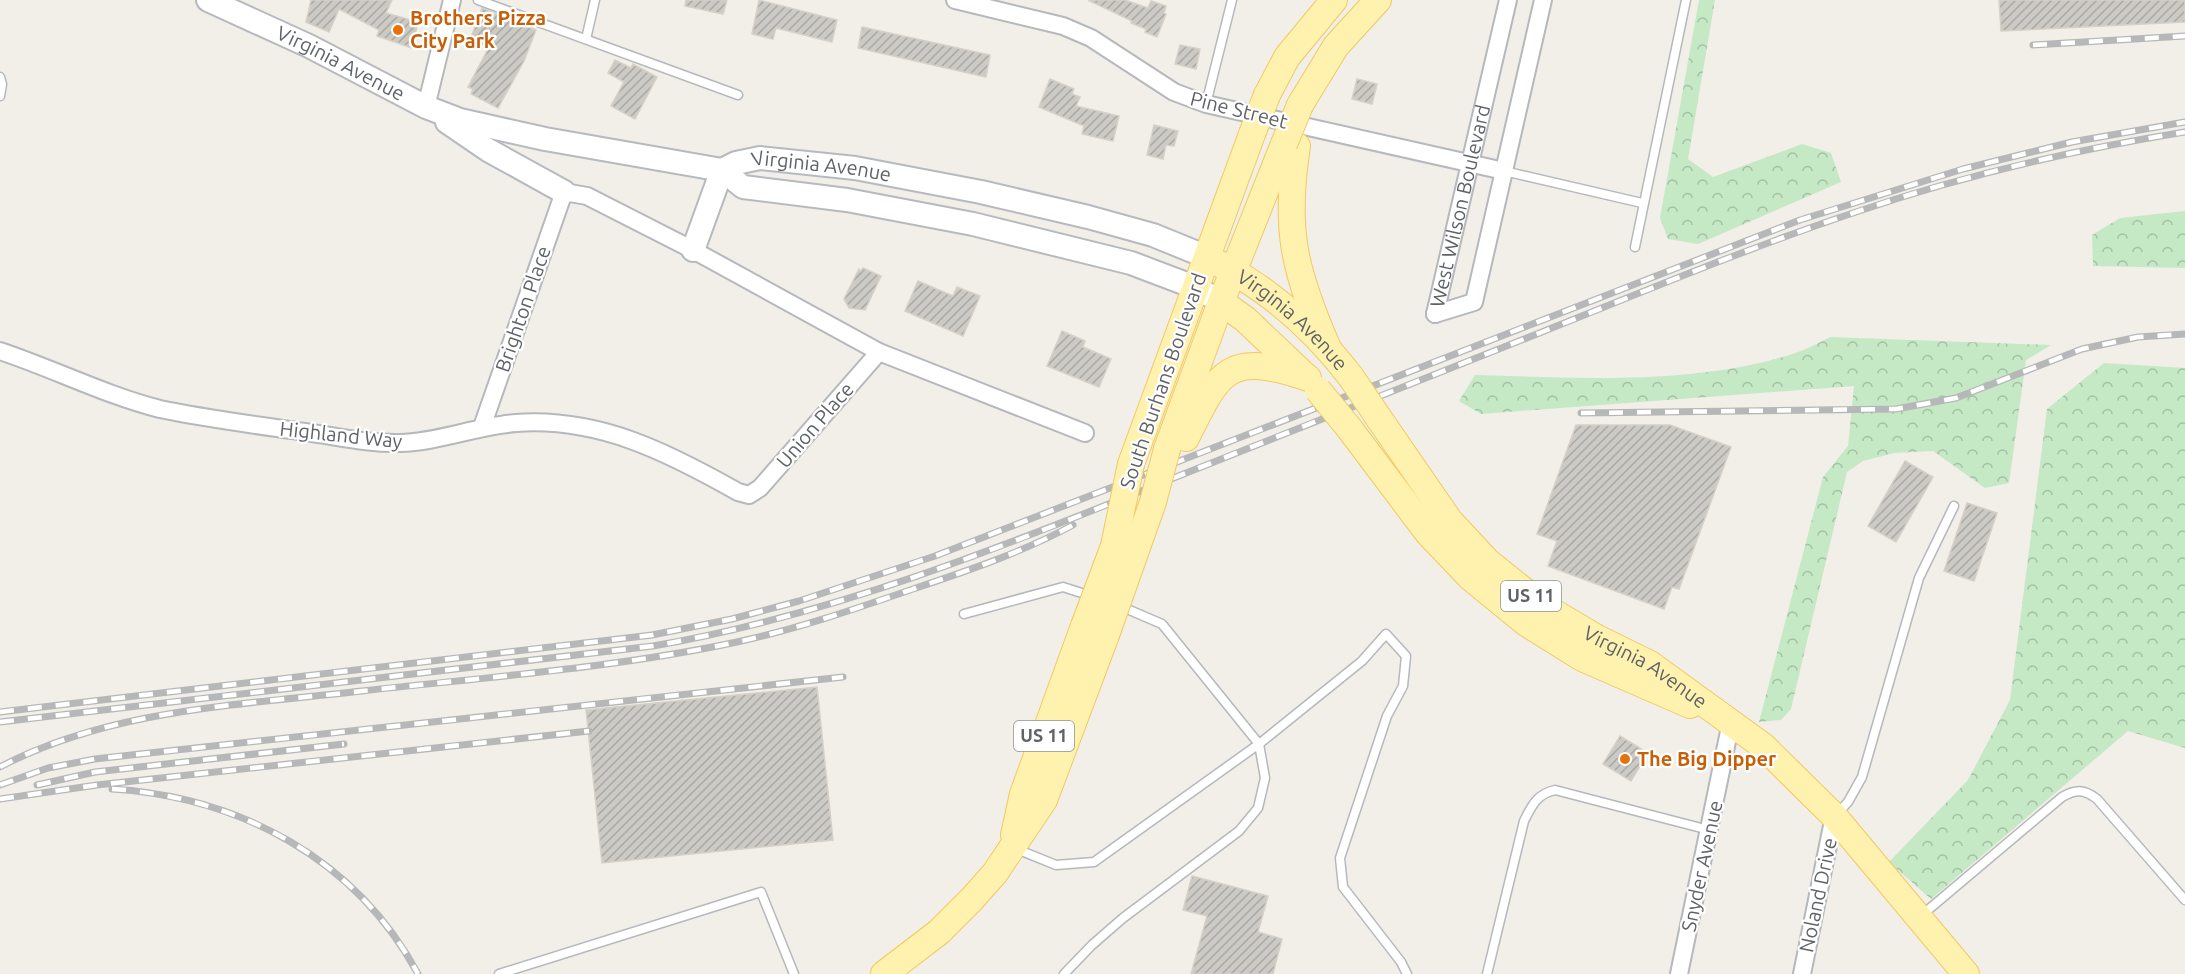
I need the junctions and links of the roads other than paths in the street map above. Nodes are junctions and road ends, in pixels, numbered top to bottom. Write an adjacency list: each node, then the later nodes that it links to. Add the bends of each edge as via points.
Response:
1 (208, 0): 17 (main road, Virginia Avenue, via 309,46)
2 (453, 0): 17 (street)
3 (478, 0): 12 (lane)
4 (595, 0): 12 (lane)
5 (955, 0): 16 (street, Pine Street, via 1064,26 1091,38 1174,92)
6 (1232, 0): 16 (lane)
7 (1334, 0): 26 (main road, bridge, via 1287,57 1267,95)
8 (1378, 0): 18 (main road, via 1336,46 1317,74)
9 (1508, 0): 19 (street, West Wilson Boulevard)
10 (1543, 0): 21 (street, West Wilson Boulevard)
11 (1686, 0): 23 (lane)
12 (586, 39): 14 (lane)
13 (0, 77): 15 (lane)
14 (738, 95)
15 (0, 96)
16 (1206, 104): 19 (street, Pine Street)
17 (426, 107): 20 (main road, Virginia Avenue, via 501,130); 22 (main road, via 488,150)
18 (1291, 145): 27 (main road); 30 (main road, via 1290,225 1296,261 1308,304)
19 (1470, 162): 21 (street, Pine Street); 21 (street, West Wilson Boulevard, via 1435,314 1474,302)
20 (722, 170): 25 (main road); 26 (main road, Virginia Avenue, via 760,158 855,168 1088,217 1153,235); 28 (main road, Virginia Avenue, via 743,187 847,200 973,224 1131,263)
21 (1504, 171): 23 (lane)
22 (564, 192): 25 (street, via 587,196); 34 (street, Brighton Place)
23 (1642, 203): 24 (lane)
24 (1635, 247)
25 (693, 250): 32 (street)
26 (1207, 257): 27 (main road, Virginia Avenue / US 11); 28 (main road, South Burhans Boulevard / US 11)
27 (1235, 272): 29 (main road); 30 (main road, Virginia Avenue / US 11, via 1298,317)
28 (1197, 288): 29 (main road, Virginia Avenue); 40 (main road, South Burhans Boulevard / US 11, bridge, via 1131,464)
29 (1221, 302): 33 (main road, Virginia Avenue, via 1245,319); 36 (main road, South Burhans Boulevard)
30 (1327, 346): 41 (main road, Virginia Avenue / US 11, bridge, via 1449,520 1488,562 1543,606 1650,664)
31 (0, 351): 34 (street, Highland Way, via 127,400 190,416 398,443 427,441)
32 (879, 352): 35 (street); 37 (street, Union Place, via 760,488)
33 (1313, 384): 36 (main road, via 1274,367 1232,370 1210,388); 41 (main road, Virginia Avenue / US 11, bridge, via 1428,533 1472,578 1526,623 1582,658)
34 (482, 427): 37 (street, Highland Way, via 556,423 595,429 652,446)
35 (1085, 433)
36 (1175, 447): 40 (main road, South Burhans Boulevard / US 11, bridge)
37 (749, 495)
38 (1954, 506): 43 (lane, via 1920,578 1862,777 1848,802)
39 (964, 614): 42 (lane, via 1063,587 1136,610 1162,624)
40 (1095, 630): 45 (main road, South Burhans Boulevard / US 11, via 1023,794)
41 (1731, 722): 43 (main road, Virginia Avenue / US 11, via 1784,765); 44 (street, Snyder Avenue)
42 (1259, 744): 45 (lane, via 1094,862 1056,864); 51 (lane, via 1265,778 1258,808 1239,831 1123,918); 52 (lane, via 1362,661 1386,634 1406,656 1403,686 1388,716 1340,858 1343,887)
43 (1834, 816): 47 (main road, Virginia Avenue / US 11); 55 (street, Noland Drive)
44 (1709, 830): 53 (lane, via 1555,790 1544,793 1534,801 1524,821); 54 (street, Snyder Avenue)
45 (1011, 847): 50 (main road, South Burhans Boulevard / US 11, via 964,908)
46 (2185, 900): 47 (lane, via 2097,799 2087,791 2074,790)
47 (1919, 917): 56 (main road, Virginia Avenue / US 11)
48 (499, 974): 49 (lane, via 761,892)
49 (794, 974)
50 (884, 974)
51 (1064, 974)
52 (1407, 974)
53 (1487, 974)
54 (1679, 974)
55 (1802, 974)
56 (1966, 974)

